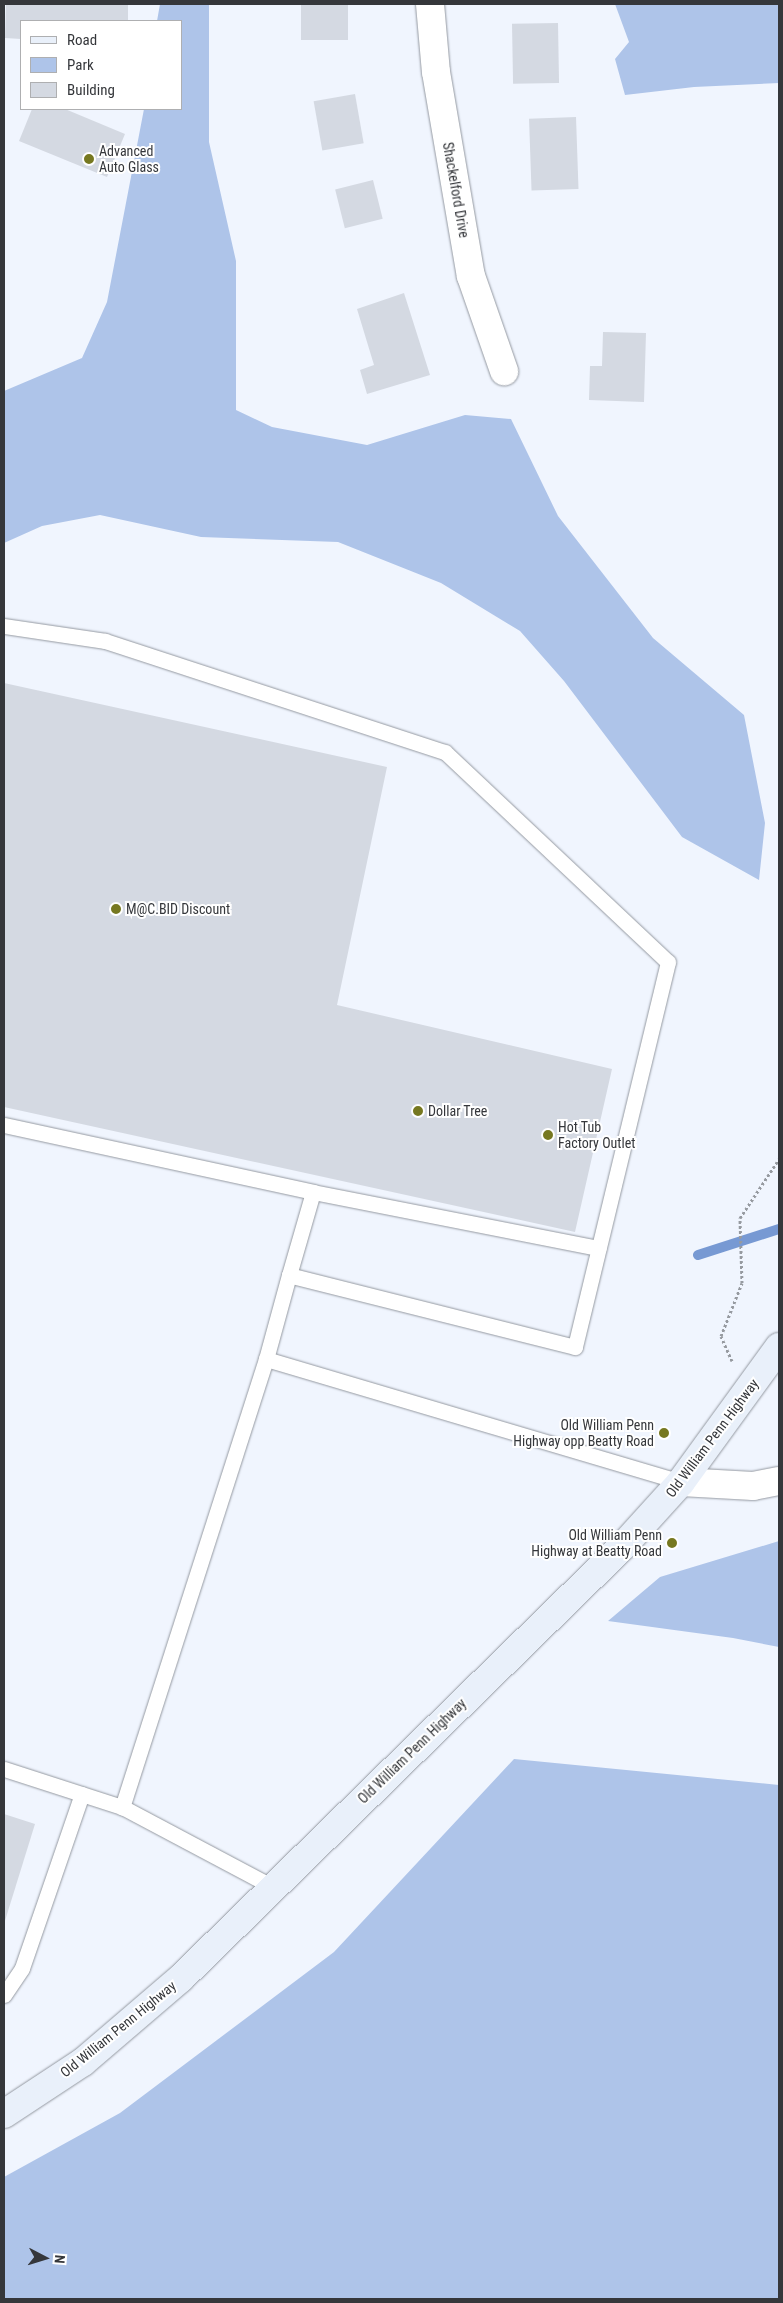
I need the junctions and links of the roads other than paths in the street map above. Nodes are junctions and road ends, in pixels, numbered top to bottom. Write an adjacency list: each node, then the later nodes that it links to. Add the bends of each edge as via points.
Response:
1 (430, 4): 2 (street, Shackelford Drive, via 436,72 471,276)
2 (504, 371)
3 (4, 626): 6 (lane, via 104,641 445,752 668,962)
4 (4, 1125): 5 (lane)
5 (313, 1192): 6 (lane); 7 (lane)
6 (599, 1248): 7 (lane, via 574,1347)
7 (289, 1275): 9 (lane)
8 (779, 1347): 11 (main road, Old William Penn Highway)
9 (266, 1359): 11 (lane); 14 (lane)
10 (779, 1481): 11 (street, via 753,1486)
11 (681, 1482): 15 (main road, Old William Penn Highway, via 623,1546)
12 (4, 1769): 13 (lane)
13 (82, 1794): 14 (lane); 16 (lane, via 22,1968)
14 (122, 1807): 15 (lane)
15 (273, 1887): 17 (main road, Old William Penn Highway, via 132,2022 83,2062)
16 (4, 1995)
17 (4, 2114)

